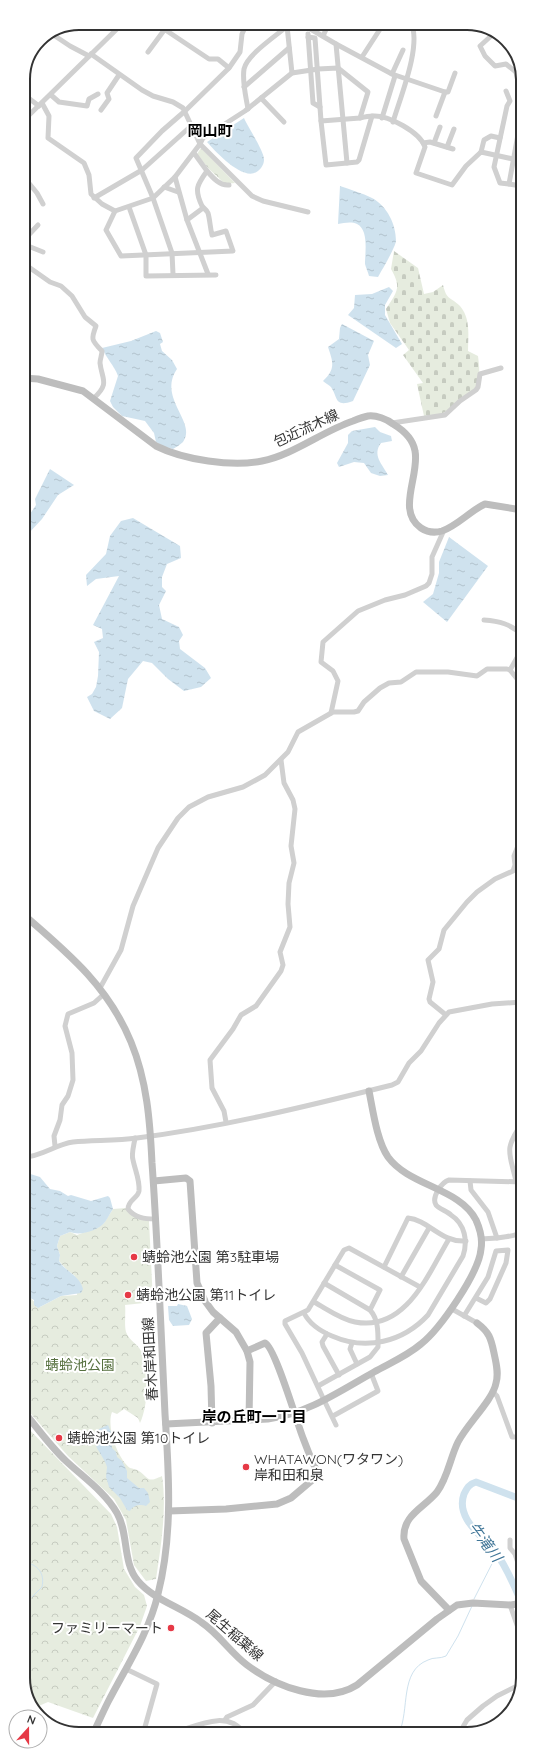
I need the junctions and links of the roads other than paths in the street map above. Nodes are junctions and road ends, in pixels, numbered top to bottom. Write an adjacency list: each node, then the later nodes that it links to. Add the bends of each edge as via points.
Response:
1 (116, 30): 20 (street)
2 (164, 30): 19 (street)
3 (166, 30): 22 (street, via 209,59 218,59)
4 (244, 30): 22 (street, via 240,52)
5 (283, 30): 32 (street, via 248,60 244,68)
6 (289, 30): 17 (street)
7 (307, 30): 14 (street)
8 (312, 30): 13 (street)
9 (326, 30): 13 (street)
10 (379, 30): 21 (street)
11 (414, 30): 31 (street, via 414,50)
12 (55, 36): 20 (street)
13 (323, 36): 16 (street)
14 (308, 37): 24 (street, via 315,38); 26 (street)
15 (491, 37): 25 (street, via 480,46 485,56 495,66 506,64)
16 (336, 44): 21 (street); 23 (street)
17 (289, 48): 27 (street); 32 (street)
18 (403, 50): 30 (street)
19 (148, 52)
20 (90, 55): 29 (street); 36 (street)
21 (362, 57): 30 (street)
22 (230, 68): 43 (street)
23 (338, 68): 24 (street); 47 (street, via 368,92); 49 (street)
24 (318, 69): 26 (street); 40 (street)
25 (515, 69)
26 (311, 71): 27 (street); 40 (street, via 313,103)
27 (292, 73): 38 (street)
28 (455, 73): 34 (street, via 448,92)
29 (119, 75): 42 (street, via 107,93 109,99); 43 (street, via 153,96 178,105)
30 (393, 75): 31 (street); 48 (street)
31 (405, 80): 34 (street); 52 (street)
32 (244, 87): 41 (street)
33 (506, 91): 56 (street, via 510,101)
34 (445, 92): 46 (street)
35 (98, 94): 36 (street, via 89,99 87,106 59,102)
36 (50, 95): 39 (street)
37 (30, 98): 39 (street)
38 (262, 98): 41 (street); 50 (street)
39 (41, 105): 44 (street); 77 (street, via 49,116 48,138 84,163)
40 (320, 107): 51 (street)
41 (248, 109): 59 (street, via 203,138)
42 (101, 110)
43 (185, 111): 53 (street); 68 (street, via 136,158)
44 (30, 115)
45 (372, 116): 47 (street); 48 (street); 67 (street, via 359,160)
46 (436, 116)
47 (360, 118): 49 (street)
48 (382, 118): 52 (street)
49 (343, 120): 51 (street); 67 (street)
50 (284, 122)
51 (322, 122): 67 (street, via 326,165)
52 (393, 122): 57 (street, via 413,132)
53 (191, 126): 59 (street); 68 (street)
54 (440, 127): 58 (street)
55 (454, 129): 61 (street)
56 (500, 138): 63 (street, via 492,136 484,140); 65 (street)
57 (423, 142): 58 (street); 63 (street, via 424,150 416,173 452,185 466,166)
58 (434, 143): 61 (street)
59 (200, 144): 64 (street); 83 (street, via 252,196)
60 (516, 144): 66 (street)
61 (447, 147): 62 (street)
62 (453, 148)
63 (481, 152): 65 (street)
64 (194, 153): 69 (street); 70 (street)
65 (496, 155): 66 (street); 72 (street, via 494,167 500,183)
66 (513, 159): 72 (street)
67 (347, 164)
68 (142, 170): 77 (street); 78 (street)
69 (207, 171): 74 (street, via 219,182); 81 (street, via 196,186)
70 (175, 177): 75 (street); 76 (street)
71 (30, 184): 79 (street)
72 (508, 184): 73 (street)
73 (516, 184)
74 (229, 186)
75 (164, 187): 76 (street); 78 (street)
76 (178, 192): 84 (street)
77 (94, 198): 82 (street)
78 (153, 198): 80 (street); 90 (street)
79 (43, 204)
80 (129, 207): 82 (street); 91 (street)
81 (203, 208): 84 (street); 89 (street, via 209,216 212,235 226,231 233,251)
82 (115, 211): 91 (street, via 106,230 121,256)
83 (308, 212)
84 (187, 220): 89 (street)
85 (38, 225): 86 (street)
86 (30, 235)
87 (30, 245): 88 (street)
88 (43, 252)
89 (200, 252): 90 (street); 94 (street)
90 (172, 254): 91 (street); 93 (street)
91 (146, 255): 93 (street, via 146,276)
92 (30, 268): 98 (street, via 50,282 61,286 72,296 85,317 96,326 92,337 93,342 102,351 100,364 104,380 102,391)
93 (173, 274): 94 (street)
94 (208, 274): 95 (street)
95 (216, 275)
96 (502, 368): 99 (street, via 480,374 476,390 445,415)
97 (30, 378): 98 (street, 包近流木線, via 79,389)
98 (94, 398): 99 (street, 包近流木線, via 165,451 221,464 275,458 345,424 368,416 377,416)
99 (392, 423): 101 (street, 包近流木線, via 406,434 416,452 410,506 412,519 422,529 433,532)
100 (516, 509): 101 (street, via 485,504)
101 (444, 530): 107 (street, via 432,557 432,574 426,586 358,611 323,642 321,662 333,671 338,681)
102 (484, 620): 103 (street, via 504,623)
103 (516, 629)
104 (516, 660): 105 (street)
105 (510, 670): 106 (street); 107 (street, via 487,669 477,676 448,672 416,672 401,682 380,688 358,711)
106 (516, 678)
107 (331, 713): 108 (street, via 298,732)
108 (281, 760): 111 (street, via 256,780 243,787 208,797 189,807 178,818 158,848 134,906 121,950); 115 (street, via 284,783 295,809 291,846 294,863 288,904 290,927 280,952 283,965 281,971 256,1006 241,1015 210,1060 212,1088 224,1111)
109 (516, 851): 113 (street, via 514,871 491,882 467,902 444,930 439,949 428,960 433,982 429,999)
110 (30, 920): 111 (street, 春木岸和田線, via 78,963)
111 (102, 991): 117 (street, 春木岸和田線, via 122,1022 137,1058 146,1092); 119 (street, via 94,1003 68,1014 65,1026 72,1053 73,1080 62,1105 54,1136)
112 (516, 1002): 113 (street, via 455,1010)
113 (446, 1015): 114 (street, via 421,1051 409,1063 398,1082)
114 (369, 1091): 117 (street, via 226,1124); 125 (street, via 383,1148 389,1159 400,1169)
115 (226, 1122)
116 (516, 1132): 121 (street, via 509,1148)
117 (151, 1136): 118 (street); 122 (street, 春木岸和田線)
118 (135, 1138): 119 (street, via 72,1142); 126 (street, via 132,1158 139,1189 138,1194 129,1203 128,1209 140,1218)
119 (55, 1146): 120 (street)
120 (30, 1156)
121 (516, 1172)
122 (154, 1181): 126 (street, 春木岸和田線); 144 (street, via 186,1178 190,1181 197,1283 205,1301)
123 (470, 1181): 124 (street); 125 (street, via 445,1181); 129 (street, via 471,1190 488,1212)
124 (516, 1182)
125 (439, 1190): 131 (street, via 459,1202 473,1215); 132 (street, via 435,1197 437,1206 460,1223)
126 (155, 1219): 162 (street, 春木岸和田線)
127 (430, 1228): 130 (street); 134 (street, via 408,1218); 135 (street)
128 (516, 1236): 129 (street)
129 (497, 1238): 131 (street)
130 (449, 1239): 132 (street); 137 (street)
131 (482, 1239): 140 (street, via 479,1259)
132 (466, 1241): 149 (street, via 463,1256 428,1315 405,1334)
133 (335, 1265): 134 (street, via 344,1250 349,1248); 136 (street); 141 (street, via 380,1290)
134 (384, 1267): 135 (street)
135 (401, 1277): 137 (street)
136 (324, 1283): 139 (street); 141 (street)
137 (420, 1287): 145 (street, via 401,1310)
138 (476, 1298): 138 (street, via 496,1251 508,1250 506,1264 490,1299 486,1303); 143 (street)
139 (314, 1302): 142 (street); 145 (street, via 354,1321)
140 (452, 1309): 143 (street); 152 (street, via 421,1344)
141 (370, 1310): 145 (street)
142 (304, 1313): 147 (street, via 309,1323); 154 (street, via 285,1321)
143 (464, 1316): 146 (street)
144 (220, 1318): 150 (street, via 236,1332); 161 (street, via 206,1333)
145 (377, 1322): 149 (street)
146 (476, 1323): 155 (street, via 486,1331 492,1342 497,1372)
147 (327, 1334): 148 (street); 153 (street, via 322,1342 323,1346)
148 (352, 1342): 149 (street); 151 (street, via 350,1349)
149 (378, 1342): 151 (street, via 376,1352)
150 (247, 1351): 157 (street, via 268,1344 281,1373); 160 (street, via 250,1368)
151 (357, 1364): 153 (street)
152 (371, 1373): 156 (street); 158 (street, via 378,1391)
153 (339, 1375): 154 (street)
154 (318, 1386): 156 (street)
155 (493, 1392): 164 (street, via 497,1396 512,1437); 171 (street, via 458,1441 441,1486 408,1520 403,1533 421,1581)
156 (324, 1400): 157 (street); 158 (street)
157 (294, 1414): 160 (street); 165 (street, via 317,1472 317,1476 297,1494 284,1502 267,1506)
158 (333, 1416): 163 (street)
159 (30, 1420): 168 (street, 尾生稲葉線, via 57,1452 114,1508 122,1525 133,1574 143,1586)
160 (249, 1420): 161 (street)
161 (212, 1423): 162 (street)
162 (166, 1424): 165 (street, 春木岸和田線)
163 (336, 1425)
164 (516, 1437)
165 (170, 1511): 168 (street, 春木岸和田線, via 167,1553)
166 (510, 1540): 167 (street, via 510,1548)
167 (516, 1557)
168 (158, 1596): 173 (street, 春木岸和田線); 174 (street, 尾生稲葉線, via 202,1622 247,1665)
169 (516, 1604): 170 (street, 尾生稲葉線)
170 (511, 1605): 171 (street, 尾生稲葉線, via 463,1603); 172 (street)
171 (449, 1610): 174 (street, 尾生稲葉線, via 357,1685 344,1692 322,1695)
172 (516, 1620)
173 (126, 1669): 177 (street, 春木岸和田線); 178 (street, via 157,1684)
174 (276, 1681): 176 (street, via 253,1705)
175 (515, 1687): 181 (street, via 483,1706)
176 (225, 1720): 179 (street); 180 (street, via 236,1723)
177 (97, 1727)
178 (145, 1727)
179 (195, 1727)
180 (239, 1727)
181 (463, 1727)

